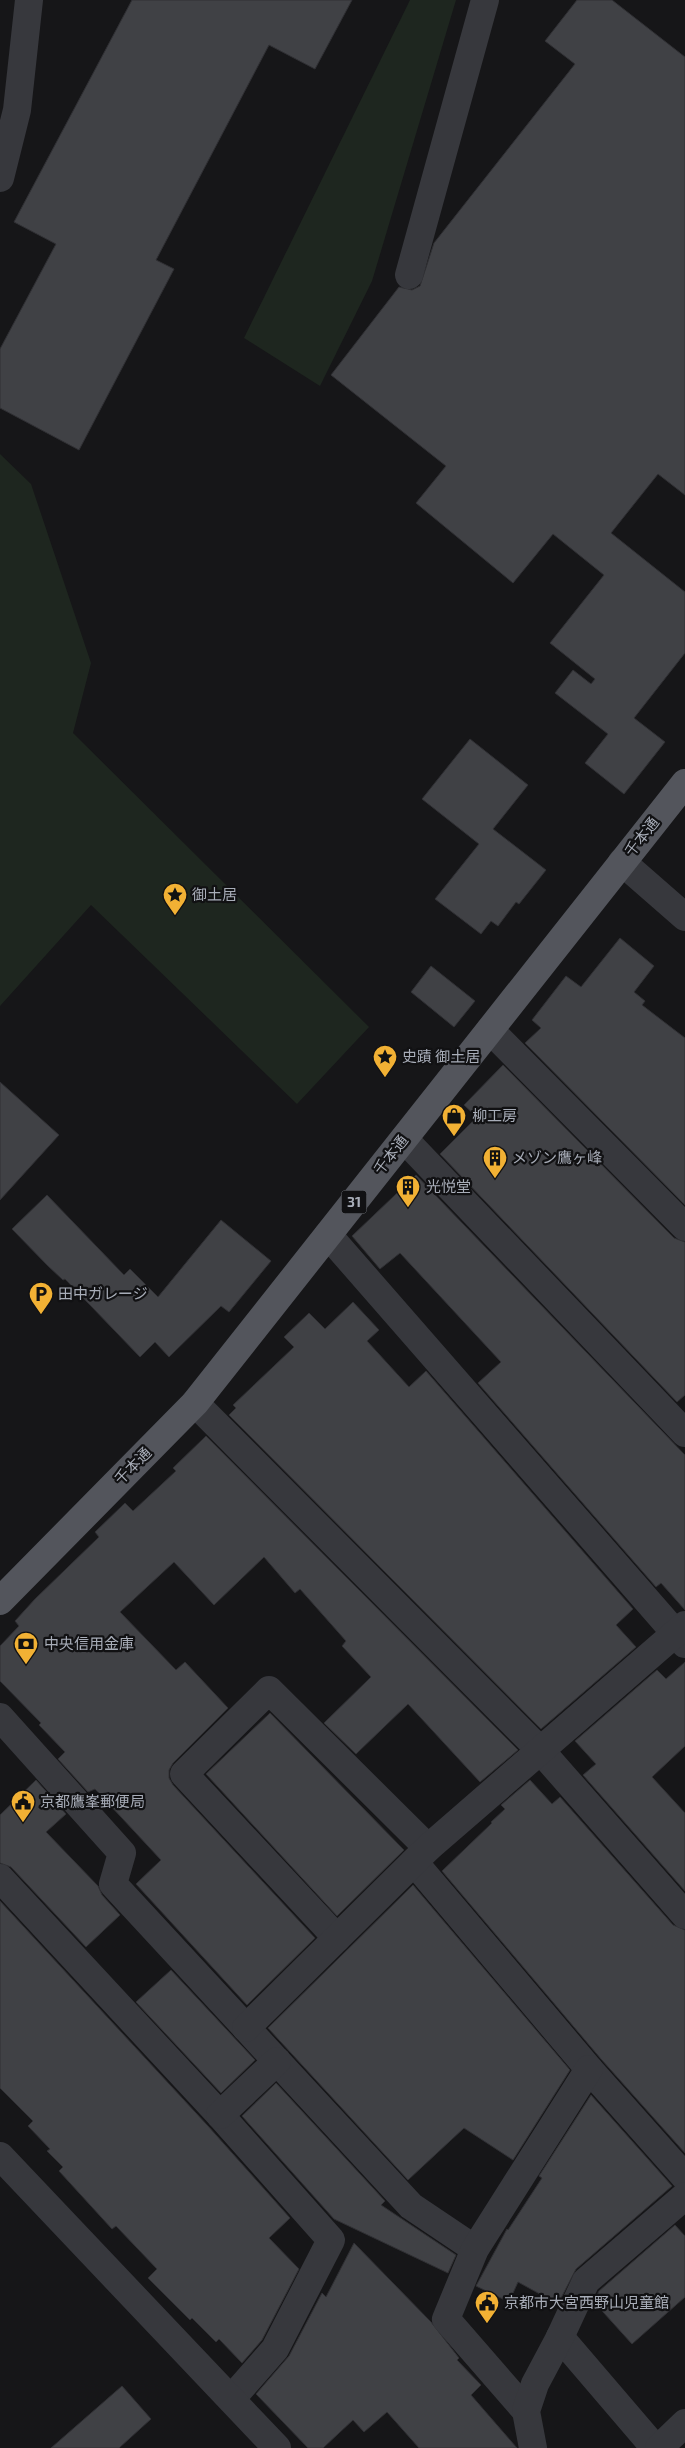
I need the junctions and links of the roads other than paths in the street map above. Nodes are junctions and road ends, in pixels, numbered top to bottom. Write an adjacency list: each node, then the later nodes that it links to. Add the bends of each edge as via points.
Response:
1 (29, 0): 3 (street, via 17,110)
2 (485, 0): 4 (street)
3 (0, 178)
4 (409, 275)
5 (685, 783): 6 (main road, 千本通 / 31)
6 (622, 862): 7 (street); 8 (main road, 千本通 / 31)
7 (685, 917)
8 (490, 1030): 9 (main road, 千本通 / 31); 10 (street)
9 (404, 1139): 11 (main road, 千本通 / 31); 13 (street)
10 (685, 1227)
11 (328, 1234): 12 (main road, 千本通 / 31); 15 (street)
12 (195, 1403): 14 (main road, 千本通 / 31); 17 (street)
13 (685, 1433)
14 (0, 1601)
15 (682, 1634): 17 (street)
16 (0, 1717): 22 (street, via 122,1853 112,1884)
17 (540, 1751): 18 (street); 20 (street)
18 (421, 1855): 21 (street); 21 (street, via 270,1690 191,1767 184,1774); 24 (street)
19 (0, 1878): 25 (street)
20 (685, 1915)
21 (337, 1938): 22 (street)
22 (246, 2028): 23 (street)
23 (277, 2061): 25 (street); 29 (street, via 411,2206)
24 (589, 2069): 27 (street); 29 (street)
25 (220, 2115): 31 (street, via 331,2240 275,2349)
26 (0, 2156): 31 (street)
27 (685, 2177)
28 (685, 2196): 30 (street, via 586,2281)
29 (475, 2249): 32 (street, via 446,2319)
30 (560, 2338): 32 (street, via 535,2384); 36 (street)
31 (232, 2398): 34 (street)
32 (526, 2411): 35 (street)
33 (685, 2423): 37 (street)
34 (277, 2448)
35 (533, 2448)
36 (654, 2448)
37 (659, 2448)

